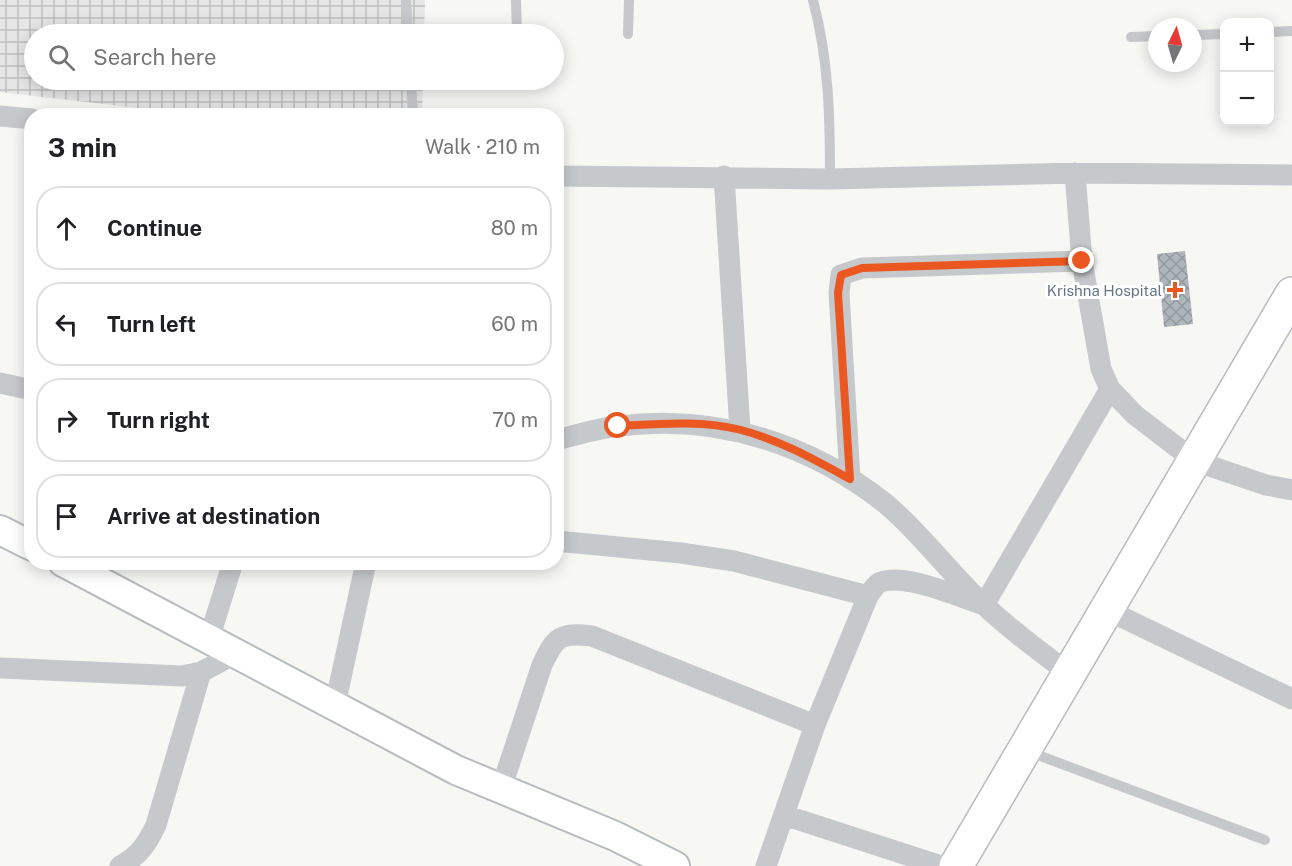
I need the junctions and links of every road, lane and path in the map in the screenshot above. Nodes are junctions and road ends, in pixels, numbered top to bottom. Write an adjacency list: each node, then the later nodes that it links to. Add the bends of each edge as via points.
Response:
1 (406, 0): 5 (lane)
2 (516, 0): 6 (lane)
3 (628, 0): 9 (lane)
4 (813, 0): 22 (lane, via 827,60)
5 (407, 24)
6 (517, 24)
7 (1292, 31): 8 (lane)
8 (1274, 32)
9 (628, 34)
10 (1220, 34): 11 (lane)
11 (1202, 35)
12 (1148, 37): 13 (lane)
13 (1131, 38)
14 (412, 90): 15 (lane)
15 (413, 108)
16 (0, 116): 17 (street)
17 (24, 118)
18 (1075, 173): 19 (street); 22 (street); 23 (street)
19 (1292, 175)
20 (564, 176): 21 (street)
21 (724, 176): 22 (street); 28 (street)
22 (830, 178)
23 (1082, 261): 27 (street, via 1101,369); 31 (street, via 862,268 841,275 838,293)
24 (1292, 294): 30 (main road)
25 (0, 383): 26 (street)
26 (24, 388)
27 (1110, 389): 30 (street, via 1136,415); 40 (street)
28 (740, 430): 29 (street, via 669,423 618,426); 31 (street, via 788,446)
29 (564, 438)
30 (1195, 461): 32 (street); 41 (main road)
31 (850, 479): 40 (street, via 887,505)
32 (1292, 490)
33 (0, 530): 34 (street)
34 (24, 542)
35 (564, 543): 39 (street, via 734,561)
36 (78, 570): 42 (street)
37 (231, 570): 42 (street)
38 (364, 570): 48 (street)
39 (868, 596): 40 (street, via 878,583 891,580 911,582); 49 (street)
40 (984, 605): 46 (street)
41 (1107, 610): 46 (main road); 47 (street)
42 (209, 639): 43 (street)
43 (237, 653): 45 (street); 48 (street)
44 (0, 668): 45 (street, via 147,676)
45 (201, 672): 54 (street, via 156,825 146,845)
46 (1069, 674): 50 (main road)
47 (1292, 699)
48 (335, 705): 51 (street, via 456,770)
49 (815, 725): 51 (street, via 592,636 572,634 558,638 550,646); 52 (street)
50 (1024, 750): 53 (lane); 58 (main road)
51 (501, 789): 55 (street, via 615,836)
52 (783, 815): 56 (street); 57 (street)
53 (1265, 840)
54 (120, 866)
55 (675, 866)
56 (766, 866)
57 (941, 866)
58 (956, 866)

